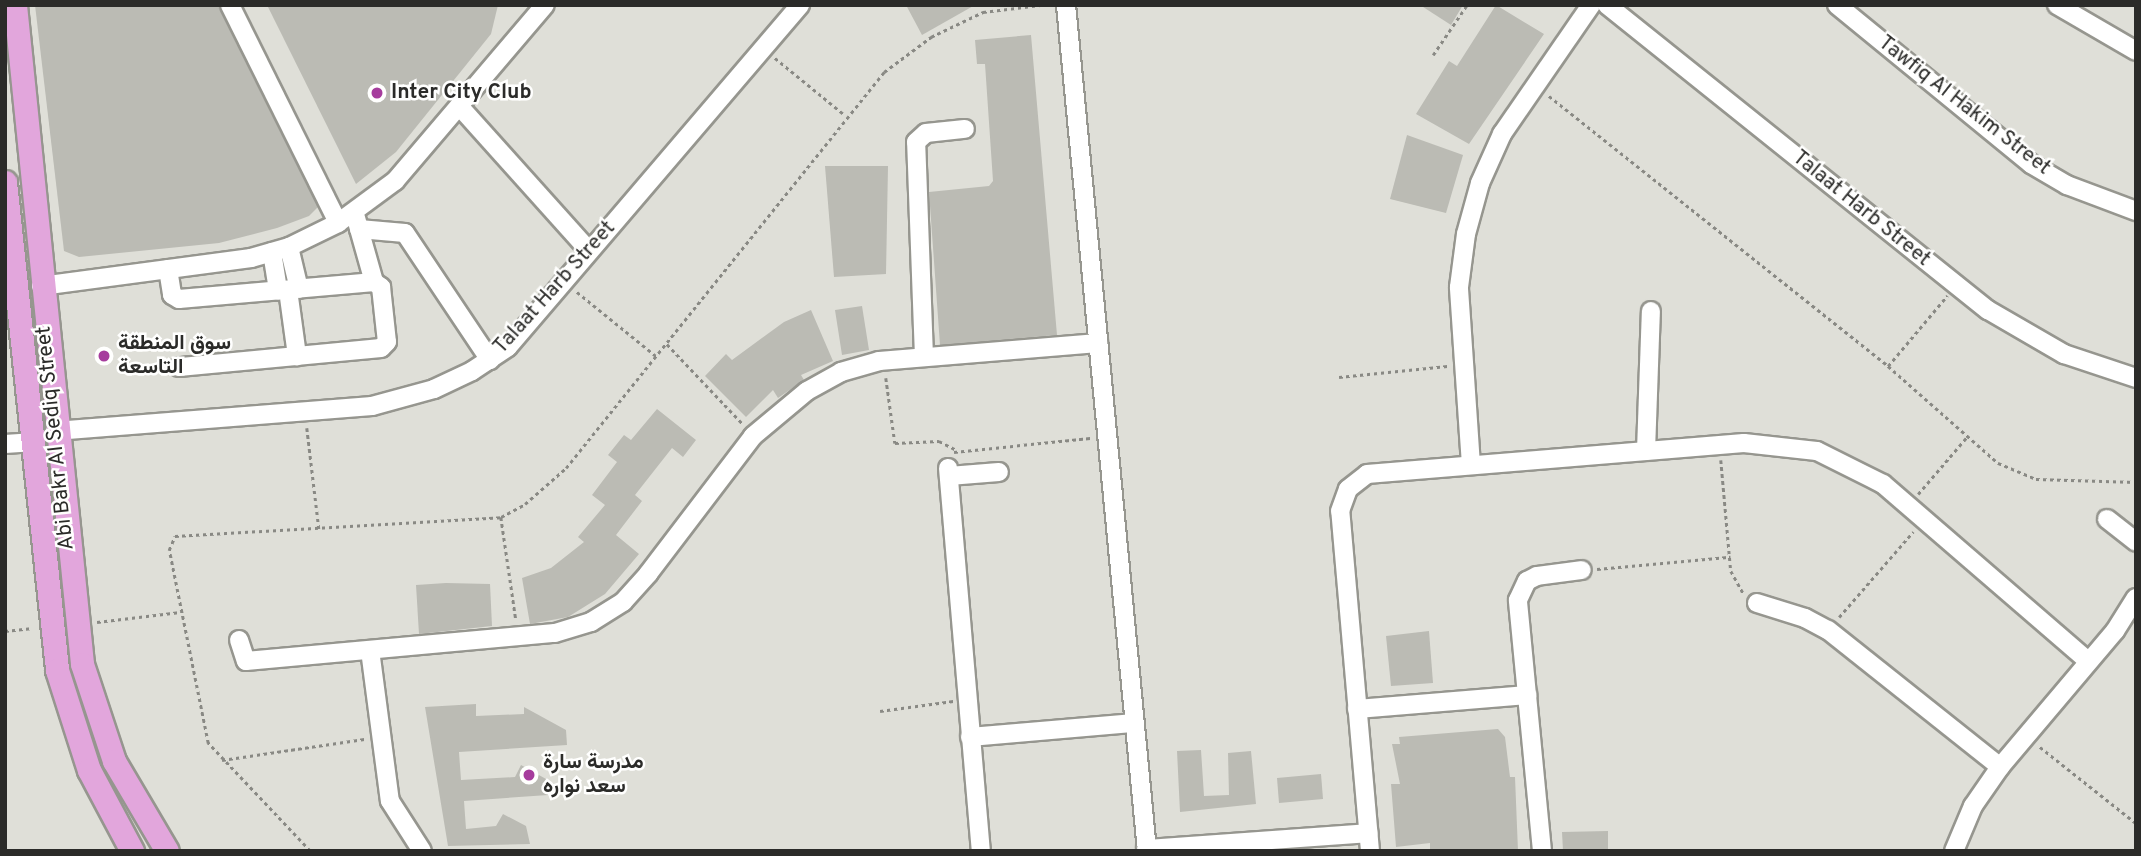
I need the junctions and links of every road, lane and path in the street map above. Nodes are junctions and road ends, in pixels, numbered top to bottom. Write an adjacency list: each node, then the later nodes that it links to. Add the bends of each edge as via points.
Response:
1 (15, 5): 30 (main road, Abi Bakr Al Sediq Street)
2 (230, 5): 22 (street)
3 (545, 5): 16 (street)
4 (800, 5): 12 (street, Talaat Harb Street)
5 (1041, 5): 17 (path, via 984,12 931,37 884,72)
6 (1066, 5): 34 (street)
7 (1467, 5): 14 (path)
8 (1591, 5): 15 (street)
9 (1606, 5): 29 (street, Talaat Harb Street)
10 (1837, 5): 20 (street, Tawfiq Al Hakim Street, via 2031,164 2067,185)
11 (2057, 5): 13 (street)
12 (763, 48): 17 (path); 24 (street, Talaat Harb Street)
13 (2136, 51)
14 (1433, 55)
15 (1535, 85): 41 (street, via 1502,134 1480,183 1466,234 1459,287); 42 (path)
16 (460, 107): 21 (street); 24 (street)
17 (845, 115): 35 (path)
18 (965, 129): 38 (street, via 926,133 916,142)
19 (5, 182): 31 (main road, Abi Bakr Al Sediq Street)
20 (2136, 211)
21 (356, 221): 22 (street); 28 (street); 39 (street, via 405,233)
22 (338, 223): 23 (street)
23 (289, 247): 25 (street); 32 (street)
24 (589, 251): 27 (street, Talaat Harb Street)
25 (272, 252): 26 (street); 32 (street)
26 (168, 269): 30 (street); 32 (street, via 176,299)
27 (564, 281): 37 (path); 39 (street, Talaat Harb Street, via 508,347)
28 (374, 282): 32 (street); 36 (street, via 381,287 384,347)
29 (1956, 285): 42 (path); 45 (street, Talaat Harb Street, via 2038,341 2091,365)
30 (41, 286): 46 (main road, Abi Bakr Al Sediq Street)
31 (11, 289): 48 (main road, Abi Bakr Al Sediq Street)
32 (288, 290): 36 (street)
33 (1651, 311): 57 (street)
34 (1098, 343): 38 (street); 50 (street)
35 (667, 344): 37 (path); 49 (path)
36 (297, 356): 43 (street)
37 (657, 356): 63 (path, via 547,488)
38 (925, 357): 40 (street)
39 (490, 360): 47 (street, Talaat Harb Street, via 413,397)
40 (883, 361): 49 (street, via 841,372 807,391); 56 (path, via 895,443 939,441)
41 (1464, 364): 44 (path); 58 (street)
42 (1888, 366): 51 (path)
43 (180, 367)
44 (1339, 377)
45 (2136, 378)
46 (53, 408): 48 (main road, via 40,406); 52 (main road, Abi Bakr Al Sediq Street)
47 (306, 412): 52 (street, Talaat Harb Street); 66 (path)
48 (29, 413): 55 (main road, Abi Bakr Al Sediq Street)
49 (753, 436): 77 (street, via 649,575 623,602 591,622 555,634)
50 (1107, 436): 56 (path); 85 (street)
51 (1966, 438): 61 (path, via 1998,463 2036,479); 62 (path)
52 (56, 442): 55 (main road); 73 (main road, Abi Bakr Al Sediq Street)
53 (5, 444): 55 (street)
54 (1720, 444): 57 (street); 62 (street, via 1781,444 1817,451 1852,464); 68 (path)
55 (32, 448): 74 (main road, Abi Bakr Al Sediq Street)
56 (957, 450): 59 (path)
57 (1646, 451): 58 (street)
58 (1471, 465): 83 (street, via 1367,474 1356,480 1342,499)
59 (948, 472): 60 (street); 82 (street)
60 (999, 472)
61 (2136, 482)
62 (1908, 505): 65 (street)
63 (501, 517): 66 (path); 77 (path)
64 (2107, 519): 67 (street)
65 (1924, 520): 75 (path); 80 (street)
66 (319, 529): 72 (path, via 175,536 169,550)
67 (2136, 542)
68 (1730, 557): 69 (path); 71 (path, via 1736,584)
69 (1582, 570): 81 (street, via 1537,576 1527,581 1518,600)
70 (2136, 598): 80 (street)
71 (1756, 603): 75 (street)
72 (180, 612): 73 (path); 89 (path, via 203,732)
73 (76, 624): 95 (main road, Abi Bakr Al Sediq Street, via 92,701 114,761)
74 (50, 626): 76 (path); 94 (main road, Abi Bakr Al Sediq Street, via 70,721 108,811)
75 (1828, 630): 90 (street)
76 (5, 631)
77 (519, 637): 79 (street)
78 (240, 640): 79 (street, via 244,660)
79 (370, 650): 87 (street)
80 (2088, 661): 86 (street)
81 (1527, 695): 83 (street); 99 (street)
82 (967, 699): 84 (path); 88 (street)
83 (1357, 709): 92 (street)
84 (880, 711)
85 (1134, 723): 88 (street); 93 (street)
86 (2025, 735): 90 (street); 91 (path)
87 (382, 737): 89 (path); 97 (street, via 390,801)
88 (970, 737): 98 (street)
89 (220, 760): 96 (path)
90 (2000, 767): 100 (street, via 1973,806)
91 (2136, 823)
92 (1369, 842): 93 (street)
93 (1146, 850)
94 (132, 851)
95 (167, 851)
96 (310, 851)
97 (422, 851)
98 (981, 851)
99 (1542, 851)
100 (1954, 851)

